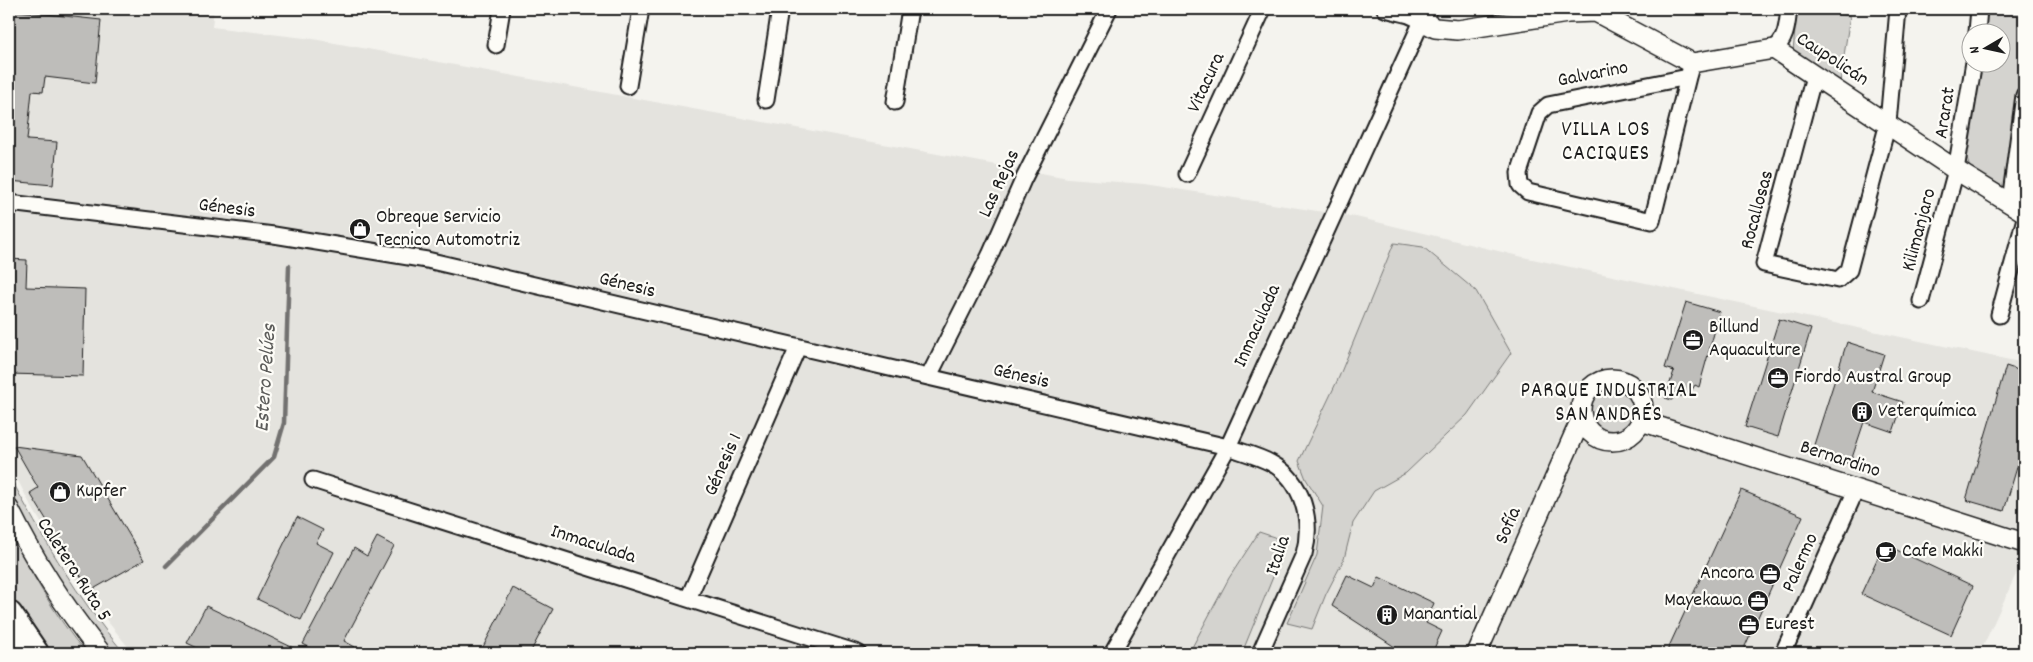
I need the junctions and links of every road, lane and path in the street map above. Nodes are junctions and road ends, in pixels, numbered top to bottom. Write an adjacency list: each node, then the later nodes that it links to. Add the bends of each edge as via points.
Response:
1 (502, 9): 13 (street)
2 (640, 9): 18 (street)
3 (780, 9): 20 (street)
4 (910, 9): 21 (street)
5 (1109, 9): 31 (street, Las Rejas)
6 (1263, 9): 24 (street, Vitacura)
7 (1384, 9): 11 (street)
8 (1788, 9): 14 (street, via 1786,32)
9 (1898, 9): 22 (street)
10 (1979, 9): 12 (street)
11 (1424, 15): 15 (street, via 1435,28 1458,30 1568,13 1596,12); 34 (street, Inmaculada)
12 (1978, 22)
13 (496, 45)
14 (1774, 49): 15 (street, Caupolicán); 17 (street, Caupolicán)
15 (1690, 70): 15 (street, Galvarino, via 1652,221 1528,192 1520,185 1519,173 1542,108)
16 (1972, 72): 23 (street, Ararat)
17 (1814, 76): 22 (street, Caupolicán); 22 (street, Rocallosas, via 1764,264 1838,280 1849,270)
18 (628, 86)
19 (2024, 95): 26 (street)
20 (766, 100)
21 (895, 102)
22 (1888, 123): 23 (street, Caupolicán)
23 (1956, 170): 26 (street, Caupolicán); 28 (street, Kilimanjaro)
24 (1187, 174)
25 (9, 203): 30 (street, Génesis, via 274,235 428,260)
26 (2017, 207)
27 (2024, 222): 29 (street)
28 (1921, 301)
29 (1999, 315)
30 (798, 347): 31 (street, Génesis); 39 (street, Génesis 1)
31 (929, 376): 34 (street, Génesis)
32 (1582, 416): 33 (street, via 1592,434 1610,441 1629,436); 33 (street, via 1584,396 1590,388 1609,379 1629,384 1636,391 1643,410); 46 (street, Sofía)
33 (1641, 421): 36 (street, Bernardino)
34 (1228, 447): 44 (street, Inmaculada); 45 (street, Italia, via 1281,470 1298,492 1307,516 1308,540 1304,554)
35 (313, 480): 39 (street, Inmaculada)
36 (1856, 490): 38 (street, Bernardino); 47 (street, Palermo)
37 (9, 510): 42 (street, Caletera Ruta 5, via 51,583)
38 (2024, 543)
39 (688, 599): 43 (street, Inmaculada)
40 (9, 615): 41 (highway)
41 (35, 653)
42 (101, 653)
43 (858, 653)
44 (1112, 653)
45 (1260, 653)
46 (1477, 653)
47 (1783, 653)

